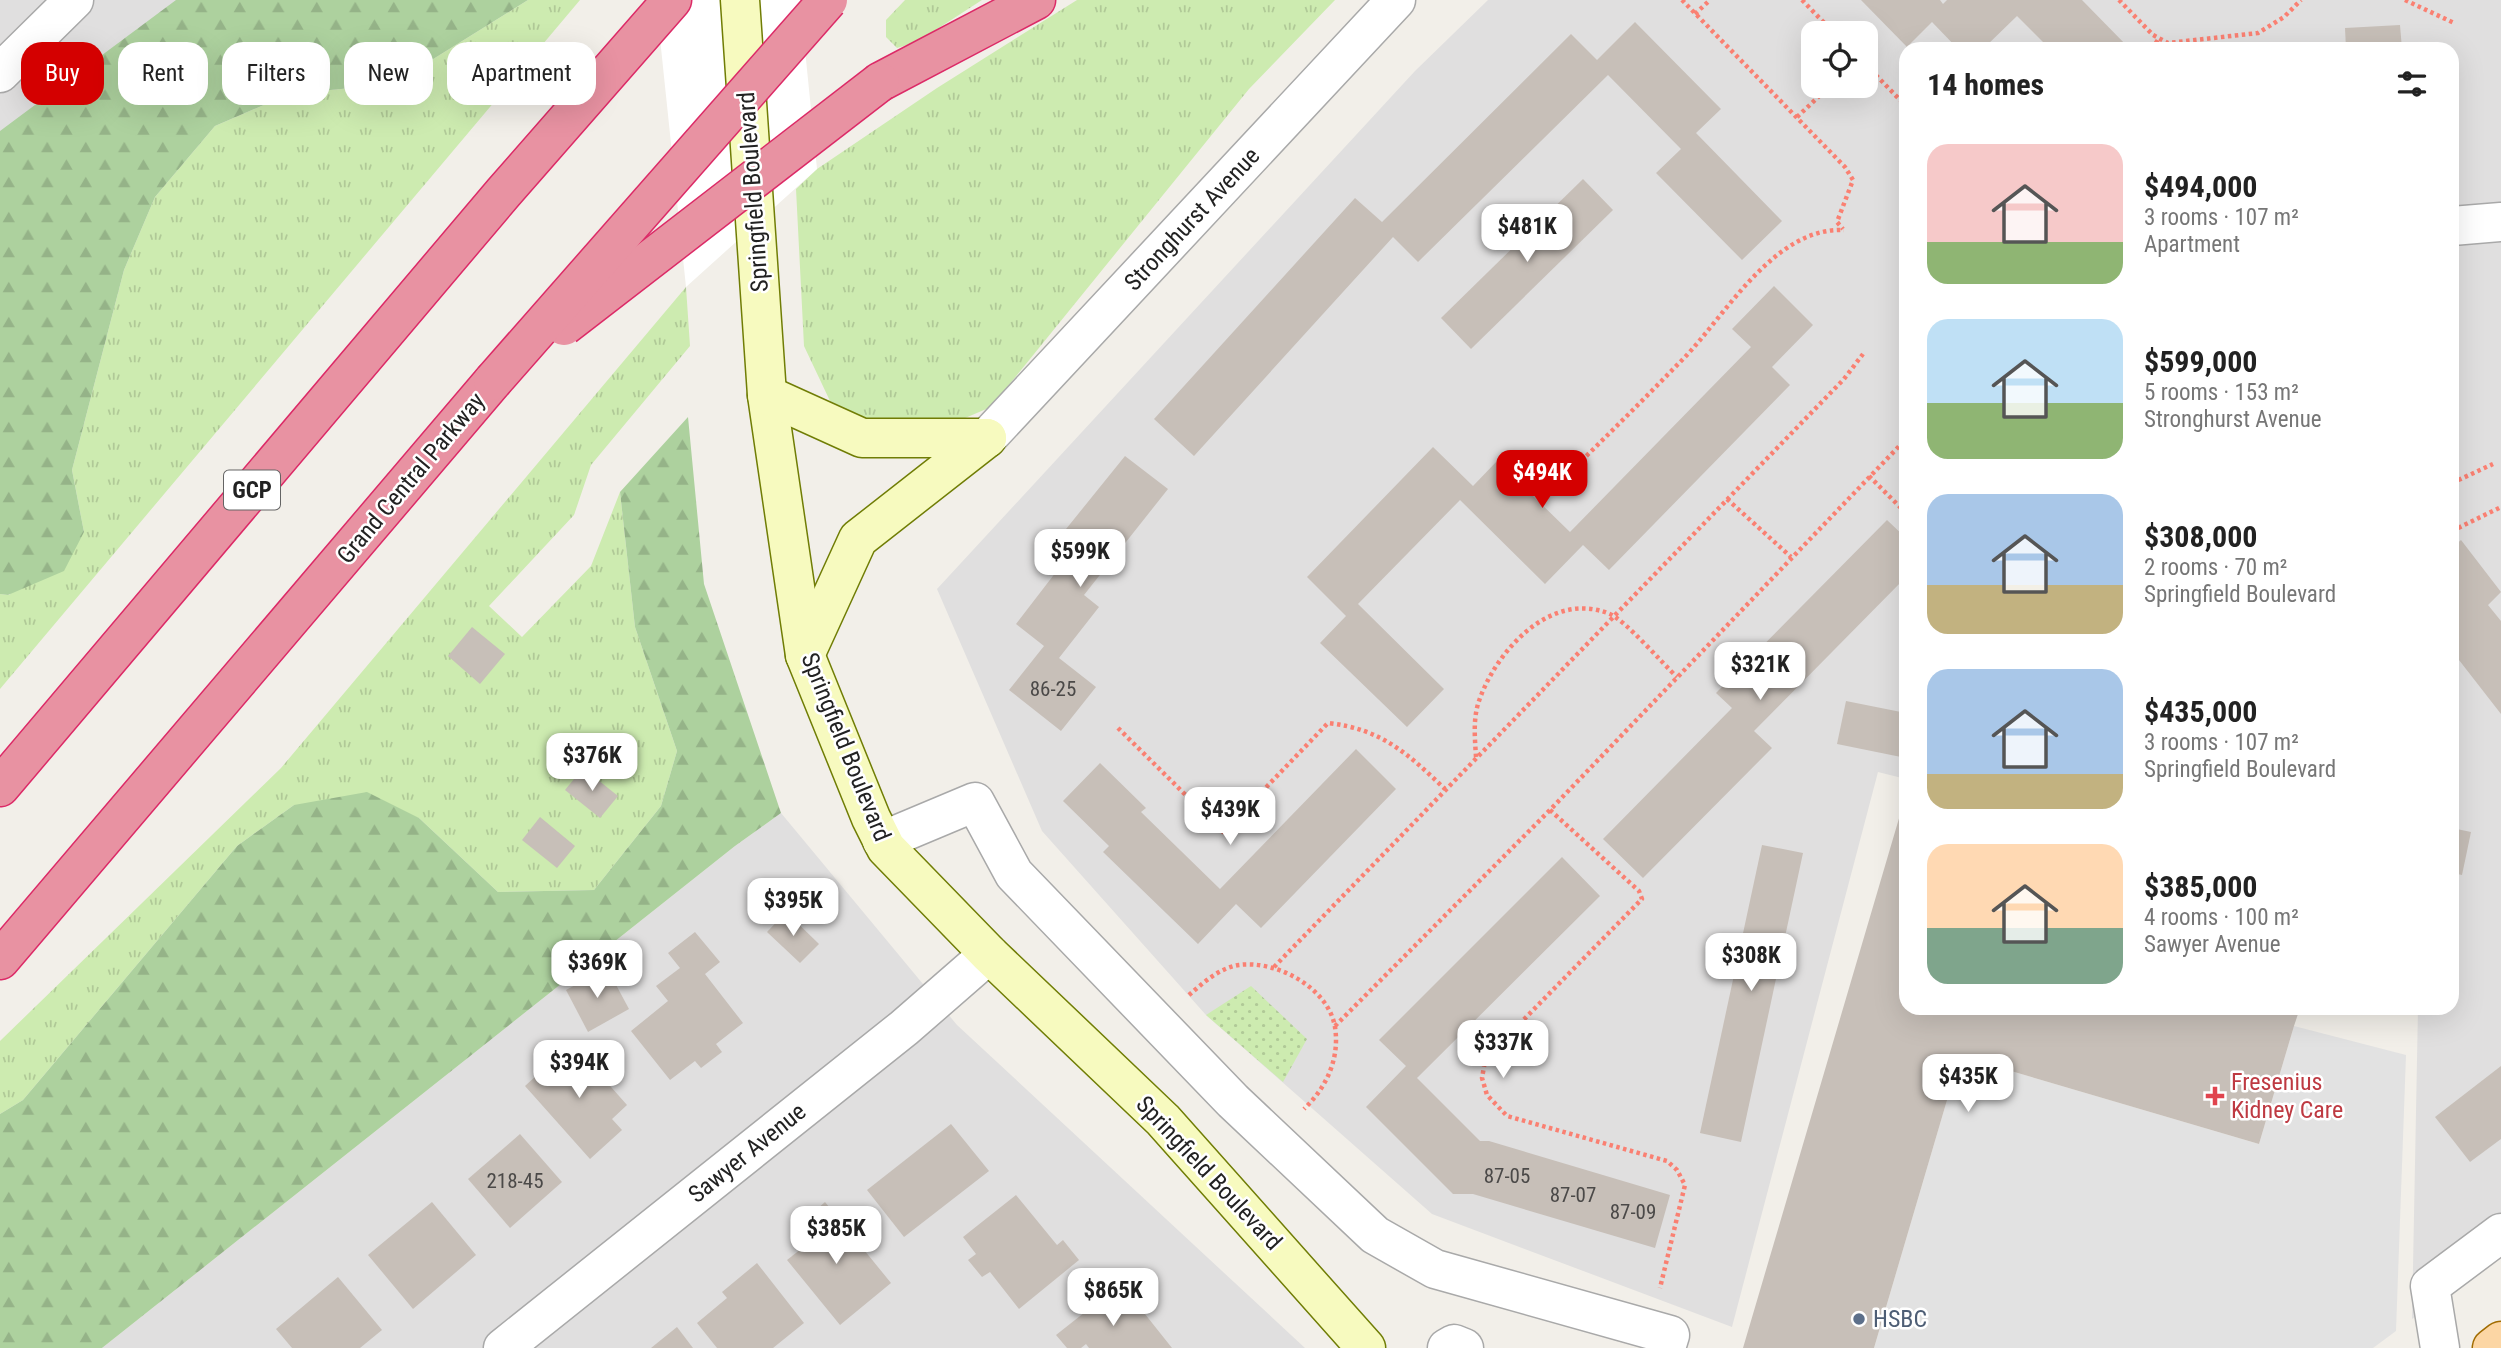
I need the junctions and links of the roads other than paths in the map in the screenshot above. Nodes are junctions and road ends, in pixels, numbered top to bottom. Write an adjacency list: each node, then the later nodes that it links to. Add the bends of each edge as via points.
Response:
1 (74, 0): 7 (street)
2 (672, 0): 14 (highway, GCP, via 503,192)
3 (740, 0): 11 (main road, Springfield Boulevard)
4 (828, 0): 10 (highway, Grand Central Parkway, bridge)
5 (1036, 0): 10 (highway, bridge, via 880,82)
6 (1396, 0): 12 (street, Stronghurst Avenue)
7 (0, 73)
8 (2501, 222): 9 (street)
9 (2459, 225)
10 (494, 381): 17 (highway, Grand Central Parkway)
11 (767, 395): 12 (main road, via 862,438); 13 (main road, Springfield Boulevard)
12 (987, 438): 13 (main road, via 858,539)
13 (806, 656): 15 (main road, Springfield Boulevard)
14 (0, 787)
15 (882, 841): 16 (main road, Springfield Boulevard); 19 (street, via 975,802 1014,874 1233,1101 1375,1235 1435,1269)
16 (989, 954): 21 (street, Sawyer Avenue, via 904,1028); 22 (main road, Springfield Boulevard, via 1163,1120)
17 (0, 960)
18 (2501, 1233): 25 (street, via 2430,1286)
19 (1661, 1337)
20 (2501, 1340): 26 (main road)
21 (503, 1348)
22 (1366, 1348)
23 (1447, 1348): 24 (street, via 1454,1344)
24 (1464, 1348)
25 (2440, 1348)
26 (2492, 1348)

